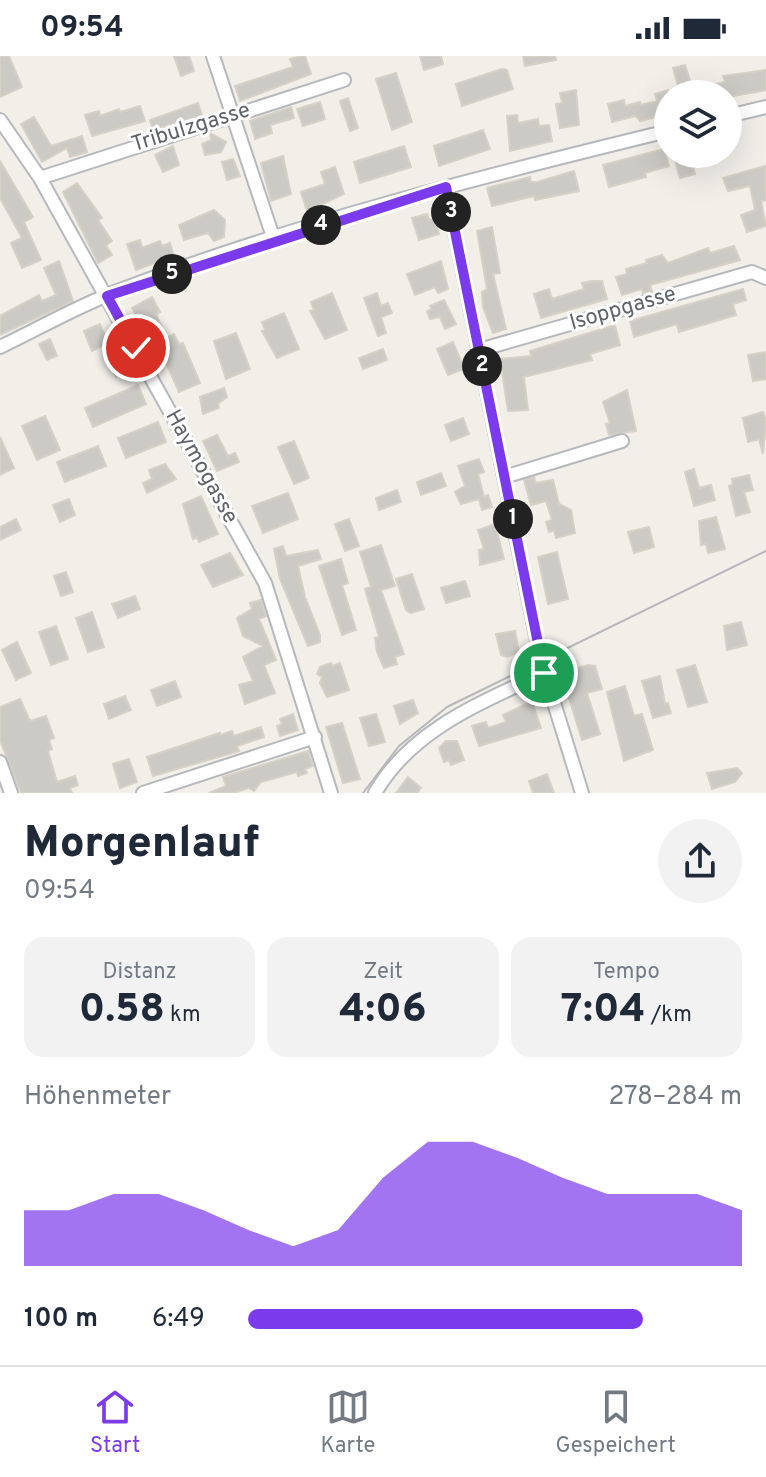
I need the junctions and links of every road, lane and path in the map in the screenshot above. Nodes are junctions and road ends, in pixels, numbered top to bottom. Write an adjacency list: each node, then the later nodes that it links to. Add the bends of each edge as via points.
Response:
1 (213, 56): 5 (street)
2 (344, 80): 5 (street, Tribulzgasse)
3 (766, 107): 4 (street)
4 (742, 113)
5 (232, 116): 8 (street, Tribulzgasse); 10 (street)
6 (0, 120): 8 (street, Haymogasse)
7 (654, 135): 9 (street)
8 (40, 178): 12 (street, Haymogasse)
9 (446, 187): 10 (street); 14 (street)
10 (274, 240): 12 (street)
11 (766, 278): 14 (street, Isoppgasse, via 752,272)
12 (107, 296): 13 (street); 18 (street, Haymogasse, via 265,583)
13 (0, 347)
14 (479, 350): 16 (street)
15 (622, 441): 16 (street)
16 (504, 477): 17 (street)
17 (544, 673): 23 (street, via 458,713 400,759); 24 (street)
18 (315, 737): 21 (street); 22 (street, Haymogasse)
19 (0, 762): 20 (street)
20 (11, 793)
21 (143, 793)
22 (331, 793)
23 (375, 793)
24 (582, 793)

